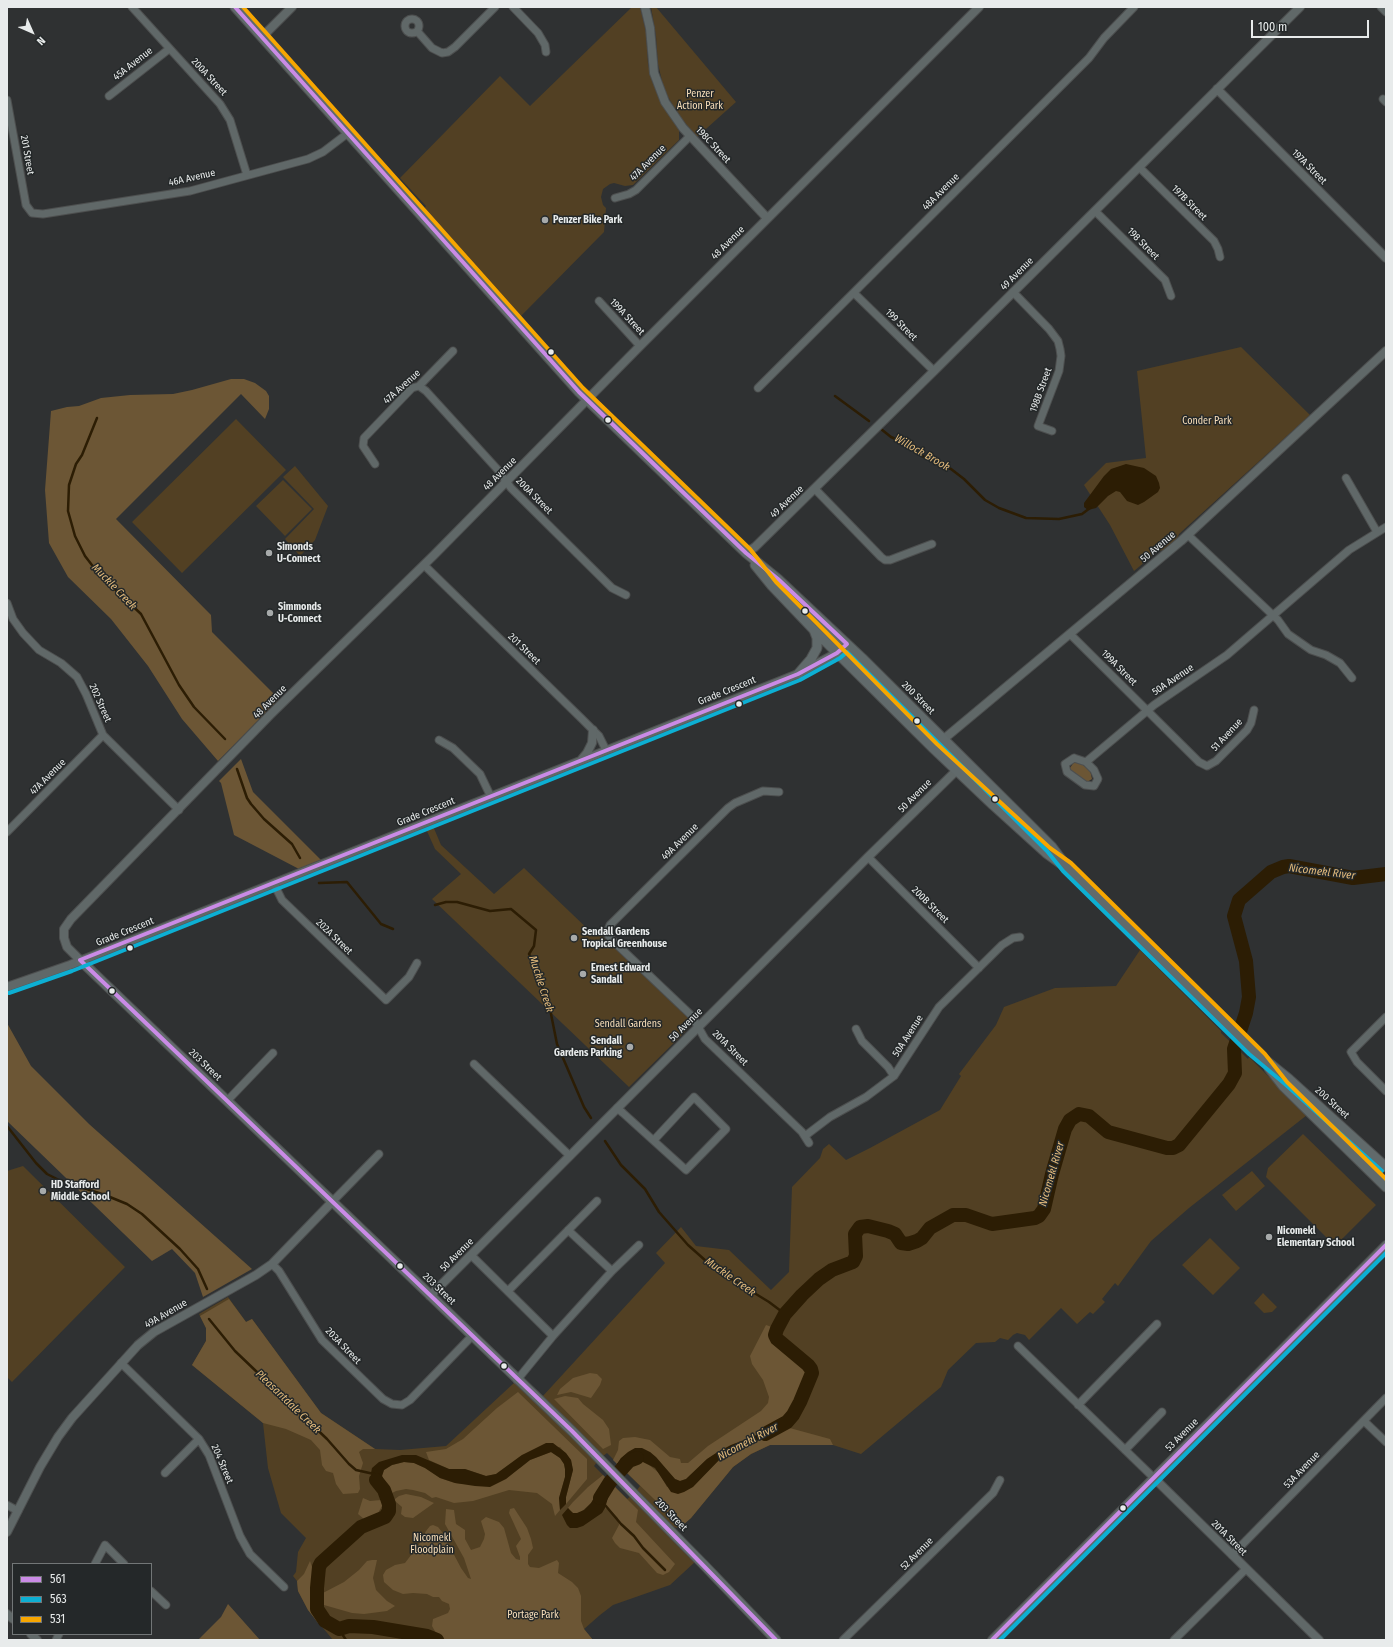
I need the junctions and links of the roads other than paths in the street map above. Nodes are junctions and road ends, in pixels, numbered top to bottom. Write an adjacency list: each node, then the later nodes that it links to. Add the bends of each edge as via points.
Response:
1 (132, 7): 14 (street, 200A Street)
2 (235, 7): 13 (main road, 200 Street)
3 (292, 7): 13 (street)
4 (495, 7): 12 (street, via 448,52 432,48)
5 (513, 7): 15 (street, via 538,34)
6 (645, 7): 20 (street, 198C Street, via 658,84 672,114)
7 (978, 7): 26 (street, 48 Avenue)
8 (1134, 7): 30 (street, 48A Avenue, via 1089,58)
9 (1300, 7): 16 (street, 49 Avenue)
10 (1381, 7): 11 (street)
11 (1386, 12)
12 (418, 31)
13 (263, 36): 19 (main road, 200 Street)
14 (169, 49): 17 (street, 45A Avenue); 22 (street, 200A Street, via 220,104 230,120)
15 (546, 52)
16 (1217, 89): 21 (street, 49 Avenue); 28 (street, 197A Street)
17 (109, 96)
18 (7, 100): 25 (street, 201 Street, via 26,205)
19 (348, 133): 22 (street, 46A Avenue, via 323,152 308,159); 39 (main road, 200 Street)
20 (690, 136): 23 (street, 47A Avenue, via 636,190); 26 (street, 198C Street)
21 (1139, 167): 24 (street, 49 Avenue); 27 (street, 197B Street, via 1214,241)
22 (247, 175): 25 (street, 46A Avenue, via 190,191 43,214)
23 (615, 198)
24 (1095, 211): 29 (street, 49 Avenue); 31 (street, 198 Street, via 1164,280)
25 (32, 212)
26 (767, 218): 33 (street, 48 Avenue)
27 (1220, 257)
28 (1386, 258)
29 (1013, 292): 36 (street, 49 Avenue); 40 (street, 198B Street, via 1058,341 1061,356 1058,371 1038,426)
30 (854, 293): 36 (street, 199 Street); 38 (street, 48A Avenue)
31 (1171, 296)
32 (599, 301): 33 (street, 199A Street)
33 (640, 346): 39 (street, 48 Avenue)
34 (453, 351): 37 (street, 47A Avenue)
35 (1386, 351): 47 (street, 50 Avenue)
36 (934, 371): 44 (street, 49 Avenue)
37 (419, 386): 41 (street, 47A Avenue, via 412,388 364,438 364,446); 43 (street, 200A Street)
38 (758, 388)
39 (588, 399): 43 (street, 48 Avenue); 49 (main road, 200 Street)
40 (1052, 431)
41 (375, 464)
42 (1346, 478): 46 (street)
43 (506, 482): 50 (street, 48 Avenue); 51 (street, 200A Street, via 612,588)
44 (815, 489): 48 (street, via 885,560); 49 (street, 49 Avenue)
45 (1386, 527): 46 (street, 50A Avenue)
46 (1378, 532): 53 (street, 50A Avenue, via 1349,550)
47 (1188, 535): 53 (street); 55 (street, 50 Avenue)
48 (932, 544)
49 (746, 553): 54 (main road, 200 Street, via 772,586); 56 (main road, 200 Street, via 778,579)
50 (424, 565): 62 (street, 201 Street); 75 (street, 48 Avenue, via 324,661)
51 (626, 595)
52 (7, 603): 63 (street, 202 Street, via 13,619 39,650 61,663 77,677)
53 (1273, 615): 59 (street, via 1288,634 1310,650 1340,662); 60 (street, 50A Avenue, via 1227,655)
54 (813, 629): 57 (main road, 200 Street); 58 (main road, via 817,638 816,648 811,659)
55 (1070, 634): 60 (street, 199A Street); 64 (street, 50 Avenue)
56 (847, 644): 57 (street, Grade Crescent); 64 (main road, 200 Street)
57 (837, 653): 58 (street, Grade Crescent); 66 (main road, 200 Street)
58 (798, 674): 67 (street, Grade Crescent)
59 (1352, 678)
60 (1147, 710): 69 (street, 50A Avenue); 70 (street, 199A Street, via 1199,762)
61 (1254, 710): 70 (street, 51 Avenue, via 1247,730 1216,762)
62 (593, 730): 67 (street, 201 Street); 68 (street, via 592,743)
63 (103, 735): 75 (street, 202 Street); 76 (street, 47A Avenue)
64 (944, 739): 66 (street, 50 Avenue); 74 (main road, 200 Street)
65 (439, 740): 73 (street, via 453,748 480,774)
66 (934, 748): 71 (main road, 200 Street)
67 (606, 750): 68 (street, Grade Crescent)
68 (580, 761): 73 (street, Grade Crescent)
69 (1086, 762): 69 (street, via 1074,758 1065,764 1065,768 1070,775 1085,785 1094,786 1098,779 1097,774)
70 (1207, 766)
71 (957, 770): 74 (main road, via 965,771 997,799); 77 (street, 50 Avenue); 78 (main road, 200 Street, via 1046,853)
72 (779, 792): 80 (street, 49A Avenue, via 763,791 728,808 610,925)
73 (491, 797): 79 (street, Grade Crescent)
74 (1013, 807): 78 (main road, 200 Street, via 1052,847)
75 (179, 810): 82 (street, 48 Avenue, via 67,924 64,929 67,947)
76 (7, 832)
77 (868, 857): 84 (street, 200B Street); 87 (street, 50 Avenue)
78 (1066, 867): 90 (main road, 200 Street)
79 (274, 884): 82 (street, Grade Crescent); 83 (street, 202A Street, via 282,900 386,1000 409,977)
80 (608, 930): 87 (street, 201A Street, via 611,939 692,1016)
81 (1020, 937): 84 (street, 50A Avenue, via 1007,941)
82 (80, 960): 85 (street, Grade Crescent); 94 (main road, 203 Street)
83 (417, 963)
84 (979, 968): 92 (street, 50A Avenue, via 939,1007)
85 (7, 987)
86 (1386, 1017): 93 (street, via 1351,1052 1357,1062)
87 (698, 1027): 95 (street, 50 Avenue); 96 (street, 201A Street, via 705,1039)
88 (856, 1029): 92 (street, via 862,1041)
89 (273, 1053): 94 (street)
90 (1261, 1058): 101 (main road, 200 Street, via 1289,1079); 102 (main road, 200 Street, via 1282,1086)
91 (474, 1064): 100 (street)
92 (894, 1076): 96 (street, 50A Avenue, via 866,1097 830,1116)
93 (1386, 1091)
94 (227, 1101): 104 (main road, 203 Street)
95 (618, 1108): 97 (street); 100 (street, 50 Avenue)
96 (805, 1136): 98 (street, 201A Street)
97 (654, 1140): 97 (street, via 686,1170 726,1130 694,1097)
98 (809, 1144)
99 (379, 1154): 104 (street, 49A Avenue)
100 (570, 1156): 108 (street, 50 Avenue)
101 (1386, 1168)
102 (1386, 1187)
103 (597, 1201): 105 (street)
104 (332, 1202): 109 (street, 49A Avenue); 112 (main road, 203 Street)
105 (568, 1230): 110 (street); 111 (street)
106 (639, 1245): 110 (street)
107 (1386, 1245): 127 (street, 53 Avenue)
108 (471, 1255): 111 (street); 112 (street, 50 Avenue)
109 (272, 1264): 114 (street, 203A Street, via 279,1271 322,1340 382,1399 392,1404 402,1405 410,1400); 117 (street, 49A Avenue, via 154,1332)
110 (612, 1272): 115 (street)
111 (508, 1291): 115 (street)
112 (430, 1296): 114 (main road, 203 Street)
113 (1157, 1324): 120 (street)
114 (472, 1336): 118 (main road, 203 Street)
115 (553, 1336): 118 (street)
116 (1018, 1346): 120 (street, 201A Street)
117 (121, 1362): 123 (street, 204 Street); 130 (street, 49A Avenue, via 58,1437)
118 (517, 1380): 139 (main road, 203 Street, via 634,1493)
119 (1386, 1398): 122 (street, 53A Avenue)
120 (1078, 1405): 125 (street, 201A Street)
121 (1162, 1412): 125 (street)
122 (1364, 1420): 124 (street); 132 (street, 53A Avenue)
123 (199, 1439): 126 (street); 136 (street, 204 Street, via 209,1454 240,1536 250,1554)
124 (1386, 1442)
125 (1125, 1450): 127 (street, 201A Street)
126 (165, 1473)
127 (1154, 1478): 132 (street, 201A Street); 141 (street, 53 Avenue)
128 (1000, 1480): 140 (street, 52 Avenue, via 993,1493)
129 (7, 1505): 130 (street)
130 (18, 1511): 131 (street, 49A Avenue)
131 (7, 1532)
132 (1232, 1555): 135 (street, 201A Street)
133 (96, 1563): 134 (street, via 105,1545)
134 (123, 1563)
135 (1246, 1569): 142 (street); 143 (street, 201A Street)
136 (284, 1587)
137 (152, 1592): 138 (street)
138 (166, 1606)
139 (776, 1640)
140 (844, 1640)
141 (992, 1640)
142 (1174, 1640)
143 (1319, 1640)

